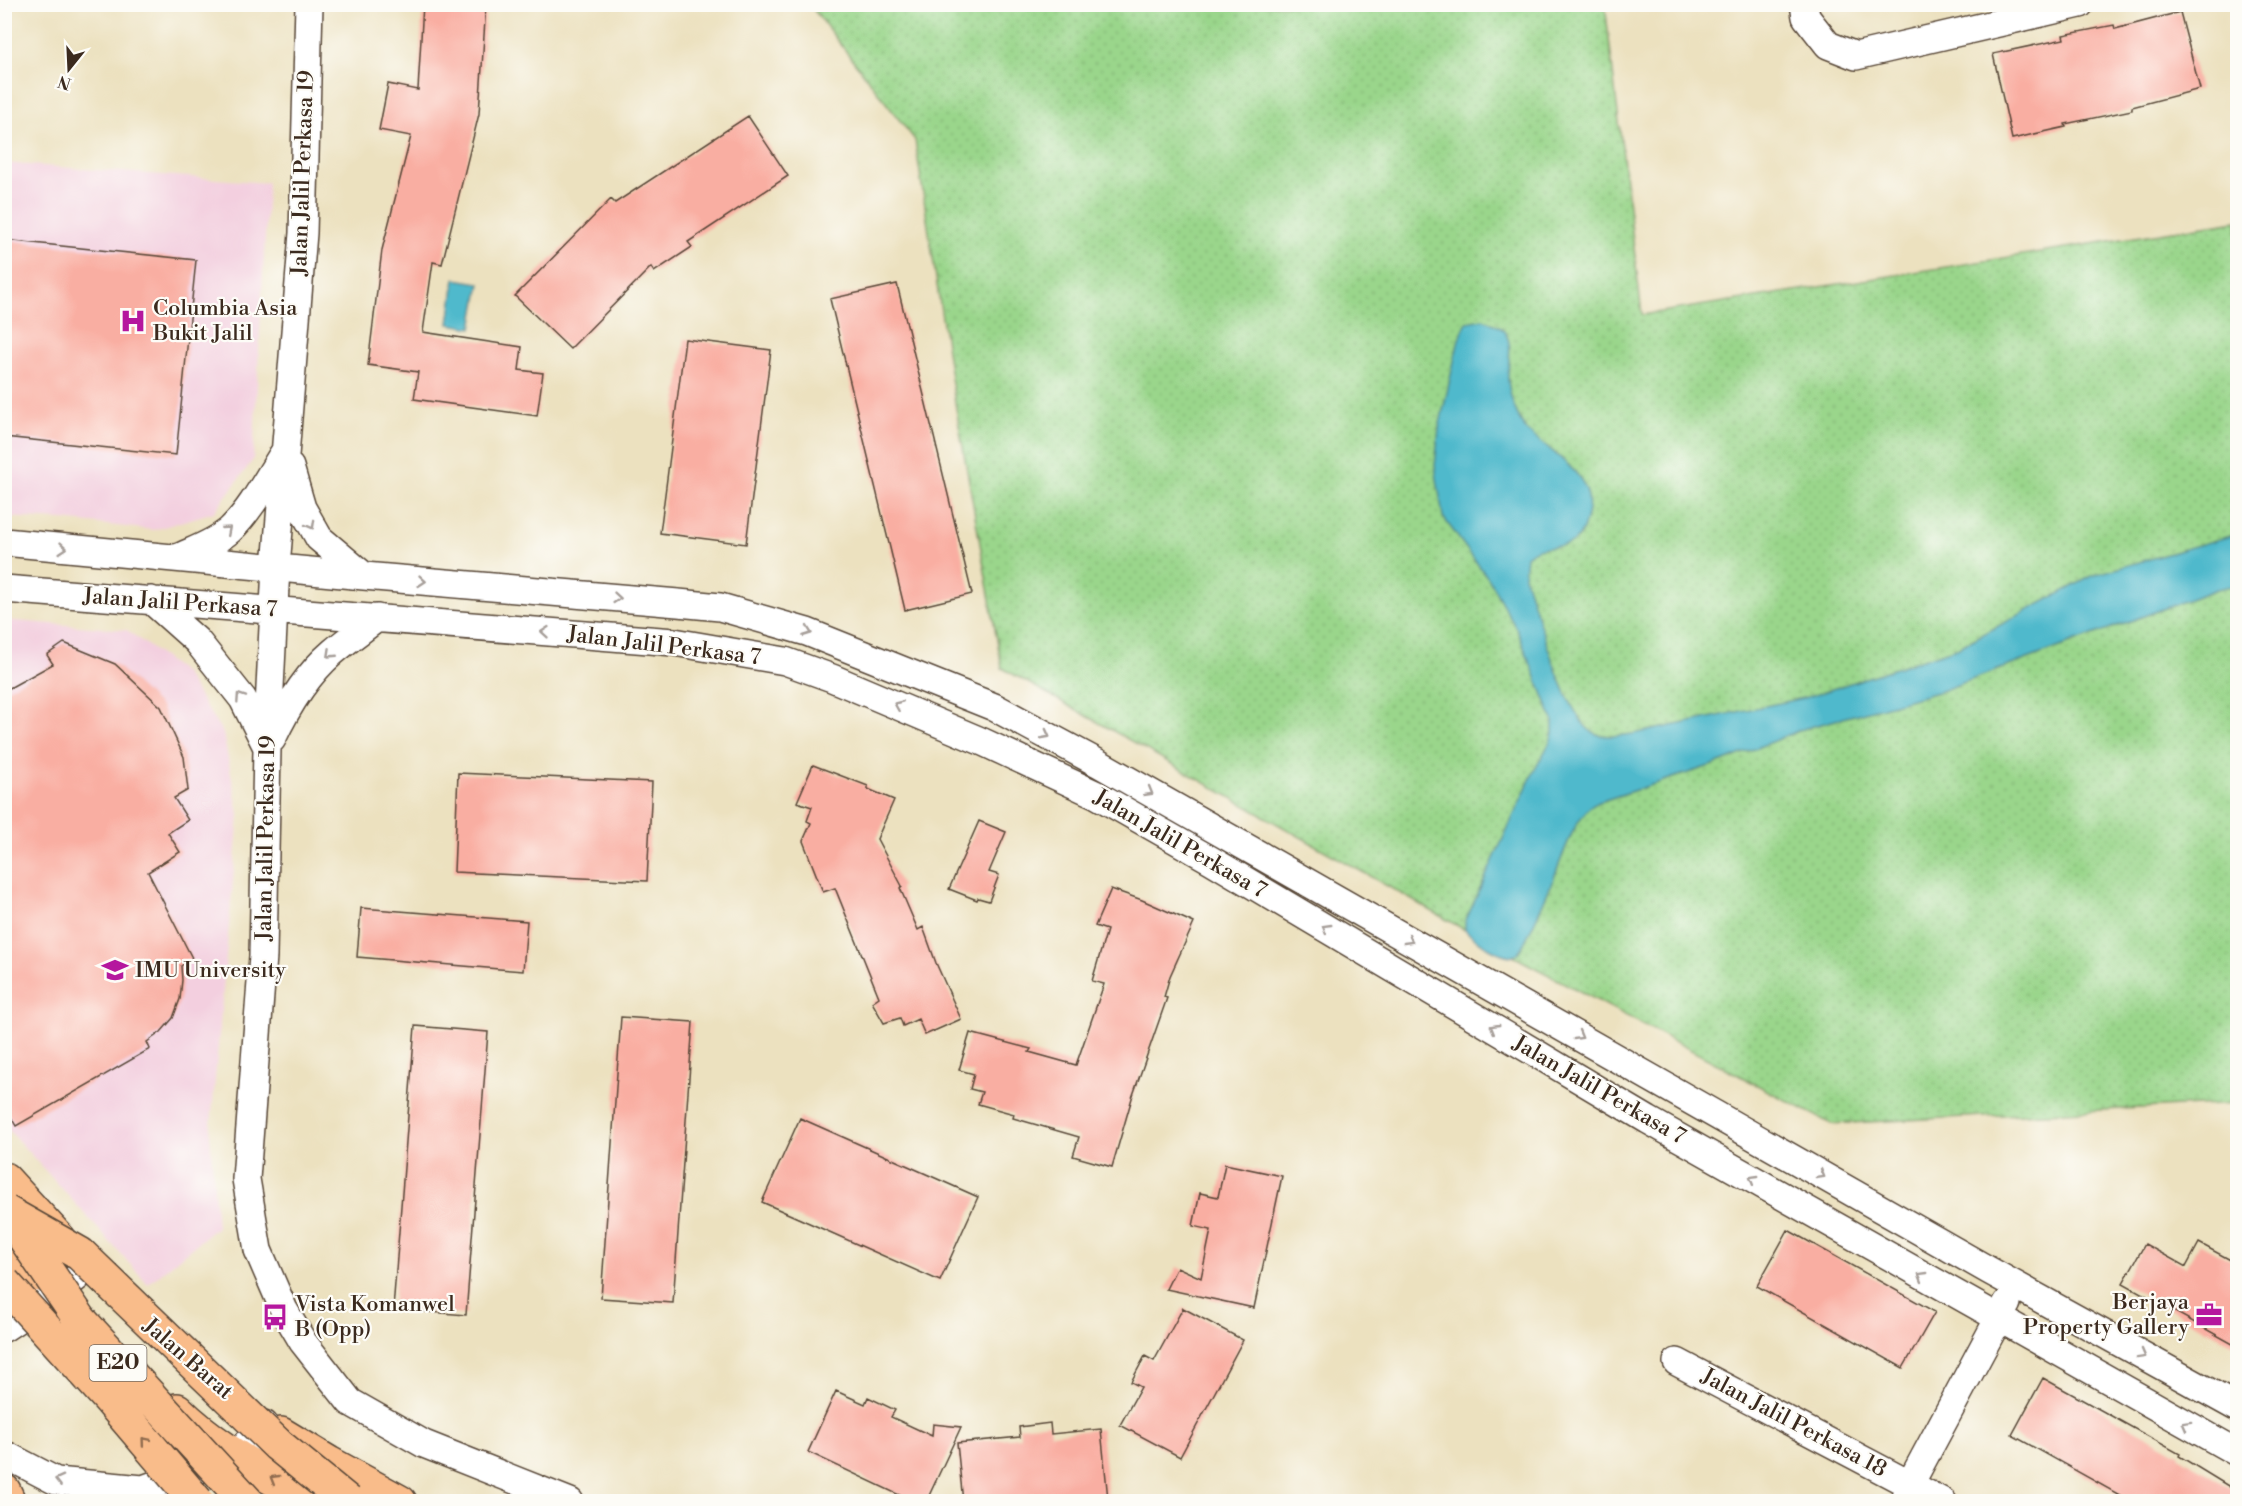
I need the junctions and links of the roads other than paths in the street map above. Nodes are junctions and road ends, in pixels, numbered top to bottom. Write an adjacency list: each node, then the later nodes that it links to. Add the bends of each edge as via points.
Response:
1 (309, 4): 4 (street, Jalan Jalil Perkasa 19, via 303,233)
2 (1804, 4): 3 (street, via 1806,17 1828,45 1856,56)
3 (2080, 4)
4 (285, 450): 6 (street, one-way to 4, via 230,530); 7 (street, Jalan Jalil Perkasa 19); 8 (street, one-way to 8, via 302,508 319,538)
5 (4, 542): 6 (street, Jalan Jalil Perkasa 7, one-way to 6)
6 (177, 558): 7 (street, Jalan Jalil Perkasa 7)
7 (276, 567): 8 (street, Jalan Jalil Perkasa 7); 11 (street, Jalan Jalil Perkasa 19)
8 (364, 576): 18 (street, Jalan Jalil Perkasa 7, one-way to 18, via 720,608 807,632 994,707)
9 (4, 589): 10 (street, Jalan Jalil Perkasa 7)
10 (151, 600): 11 (street, Jalan Jalil Perkasa 7); 13 (street, one-way to 10, via 243,699 197,641)
11 (275, 609): 12 (street, Jalan Jalil Perkasa 7); 13 (street, Jalan Jalil Perkasa 19)
12 (377, 618): 13 (street, one-way to 13, via 332,652 310,675); 20 (street, Jalan Jalil Perkasa 7, one-way to 12, via 1648,1120 1097,795 983,742 786,662 674,642)
13 (267, 748): 36 (street, Jalan Jalil Perkasa 19, via 263,956 246,1179 258,1250 284,1310 303,1342 350,1402 424,1444)
14 (4, 1179): 16 (main road, Jalan Barat)
15 (5, 1220): 19 (main road, Jalan Barat); 32 (main road, E20, bridge, via 81,1321); 34 (main road, bridge, via 80,1254 278,1445)
16 (87, 1269): 19 (street); 24 (main road, Jalan Barat)
17 (4, 1283): 31 (main road, E20, one-way to 17, bridge)
18 (2017, 1286): 20 (street); 23 (street, Jalan Jalil Perkasa 7, one-way to 23)
19 (57, 1293): 21 (street); 27 (main road, Jalan Barat, via 190,1424)
20 (1998, 1319): 25 (street, Jalan Jalil Perkasa 7, one-way to 20); 29 (street)
21 (4, 1329)
22 (1677, 1362): 29 (street, Jalan Jalil Perkasa 18)
23 (2238, 1408)
24 (264, 1424): 27 (street); 35 (main road, Jalan Barat)
25 (2238, 1453)
26 (4, 1454): 27 (street, one-way to 26, via 143,1489 56,1481)
27 (237, 1456): 33 (main road, Jalan Barat, one-way to 27)
28 (4, 1491): 30 (main road)
29 (1907, 1493): 37 (street, Jalan Jalil Perkasa 18)
30 (9, 1502)
31 (197, 1502)
32 (247, 1502)
33 (312, 1502)
34 (348, 1502)
35 (400, 1502)
36 (570, 1502)
37 (1943, 1502)

